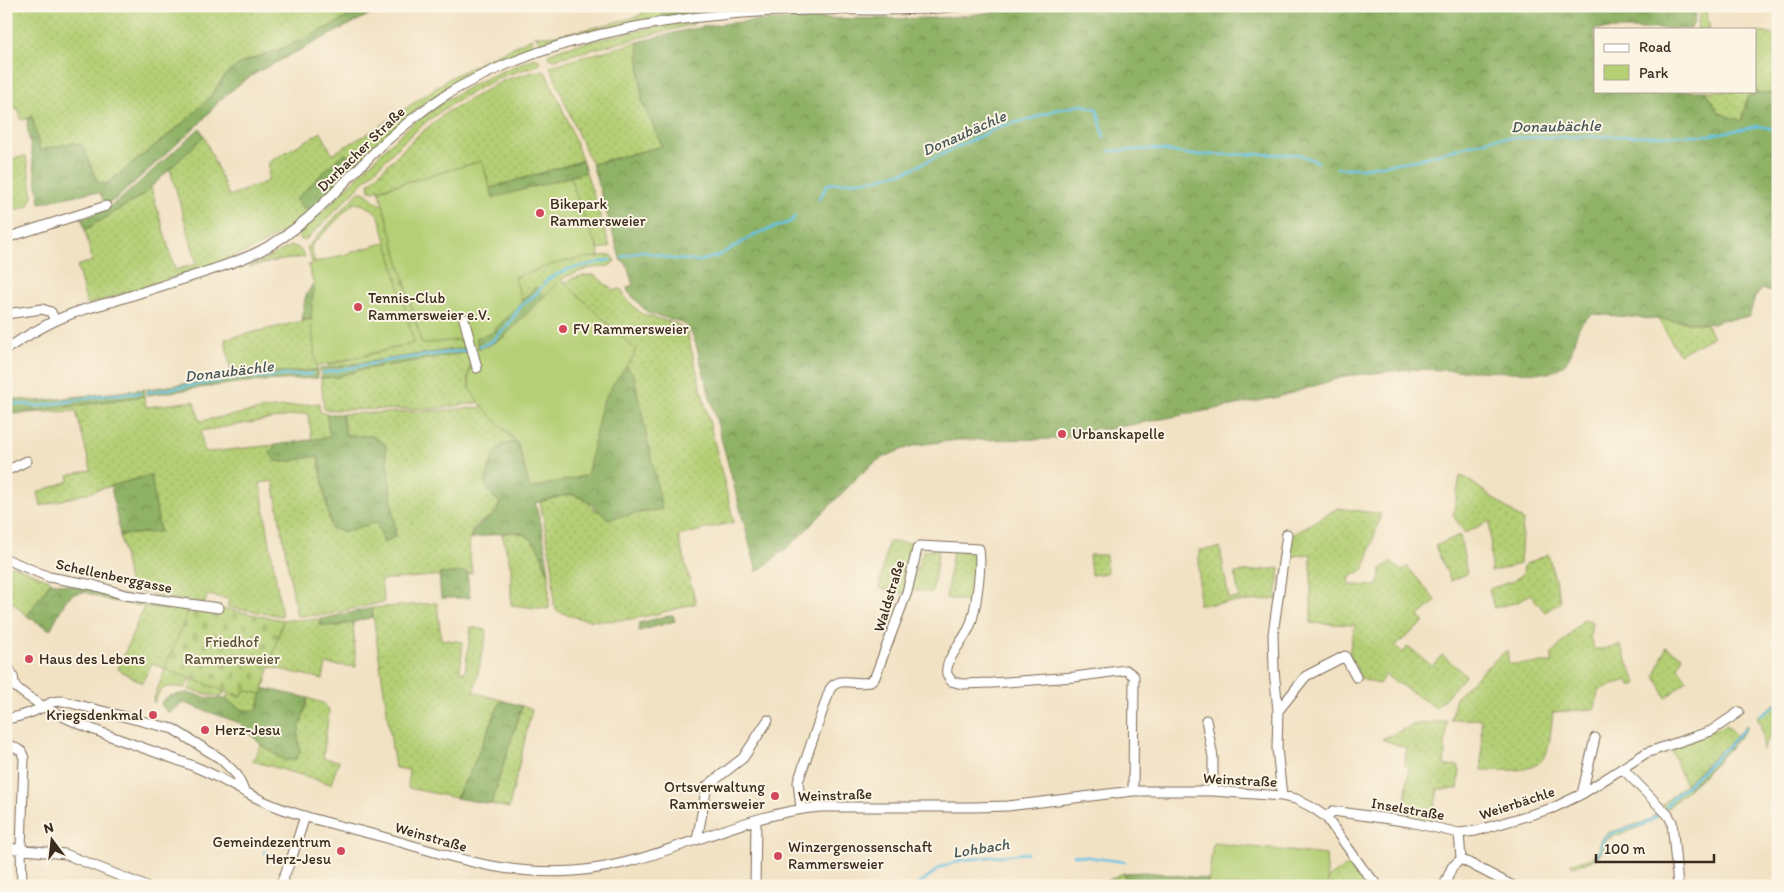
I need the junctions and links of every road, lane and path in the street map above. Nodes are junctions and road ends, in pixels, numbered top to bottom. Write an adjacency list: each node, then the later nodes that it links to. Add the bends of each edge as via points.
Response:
1 (960, 6): 6 (street, Durbacher Straße, via 697,17 590,37 540,51 484,74 417,115 385,142 324,204 291,232 257,253)
2 (106, 206): 3 (street)
3 (6, 238)
4 (6, 314): 6 (street, via 42,309 51,312)
5 (464, 319): 8 (street)
6 (55, 321): 7 (street, Durbacher Straße)
7 (6, 349)
8 (477, 368)
9 (27, 461): 10 (street)
10 (6, 471)
11 (1286, 534): 19 (street, via 1273,634)
12 (6, 559): 13 (street, Schellenberggasse, via 49,577 125,595)
13 (219, 608)
14 (6, 662): 17 (street)
15 (1356, 677): 19 (street, via 1345,656 1306,676)
16 (6, 678): 17 (street, Weinstraße)
17 (15, 687): 18 (street, Weinstraße)
18 (44, 707): 21 (street, via 21,717); 27 (street, Weinstraße, via 195,766); 27 (street, via 53,701 63,701 173,729 221,759 237,775)
19 (1278, 711): 31 (street, via 1277,748)
20 (1739, 712): 26 (street, Weierbächle, via 1711,731 1646,753)
21 (6, 719)
22 (768, 720): 37 (street, via 743,758 707,786)
23 (1206, 720): 29 (street, via 1212,757)
24 (1595, 738): 30 (street)
25 (6, 743): 39 (street, via 21,751 24,758)
26 (1623, 769): 30 (street, Weierbächle); 48 (street, via 1672,822)
27 (244, 791): 33 (street, Weinstraße)
28 (1133, 791): 29 (street, Weinstraße); 32 (street, Weinstraße, via 1008,806); 32 (street, Waldstraße, via 1134,676 1126,670 992,683 951,681 947,674 948,665 971,624 978,584 979,549 920,546 908,592 875,677 868,682 842,681 830,689 798,782)
29 (1212, 791): 31 (street, Weinstraße)
30 (1582, 794): 36 (street, Weierbächle, via 1553,808)
31 (1282, 796): 34 (street, Weinstraße, via 1305,804)
32 (802, 808): 35 (street, Weinstraße)
33 (305, 816): 37 (street, Weinstraße, via 460,860 523,872 604,868 636,861); 43 (street)
34 (1326, 818): 36 (street, Inselstraße, via 1333,811 1346,812); 45 (street, Weinstraße)
35 (756, 820): 37 (street, Weinstraße); 44 (street)
36 (1459, 833): 40 (street, Inselstraße)
37 (697, 840)
38 (6, 848): 39 (street)
39 (21, 849): 41 (street); 42 (street, via 64,854)
40 (1461, 859): 46 (street, via 1452,868); 47 (street)
41 (22, 886)
42 (145, 886)
43 (280, 886)
44 (755, 886)
45 (1378, 886)
46 (1444, 886)
47 (1513, 886)
48 (1678, 886)

